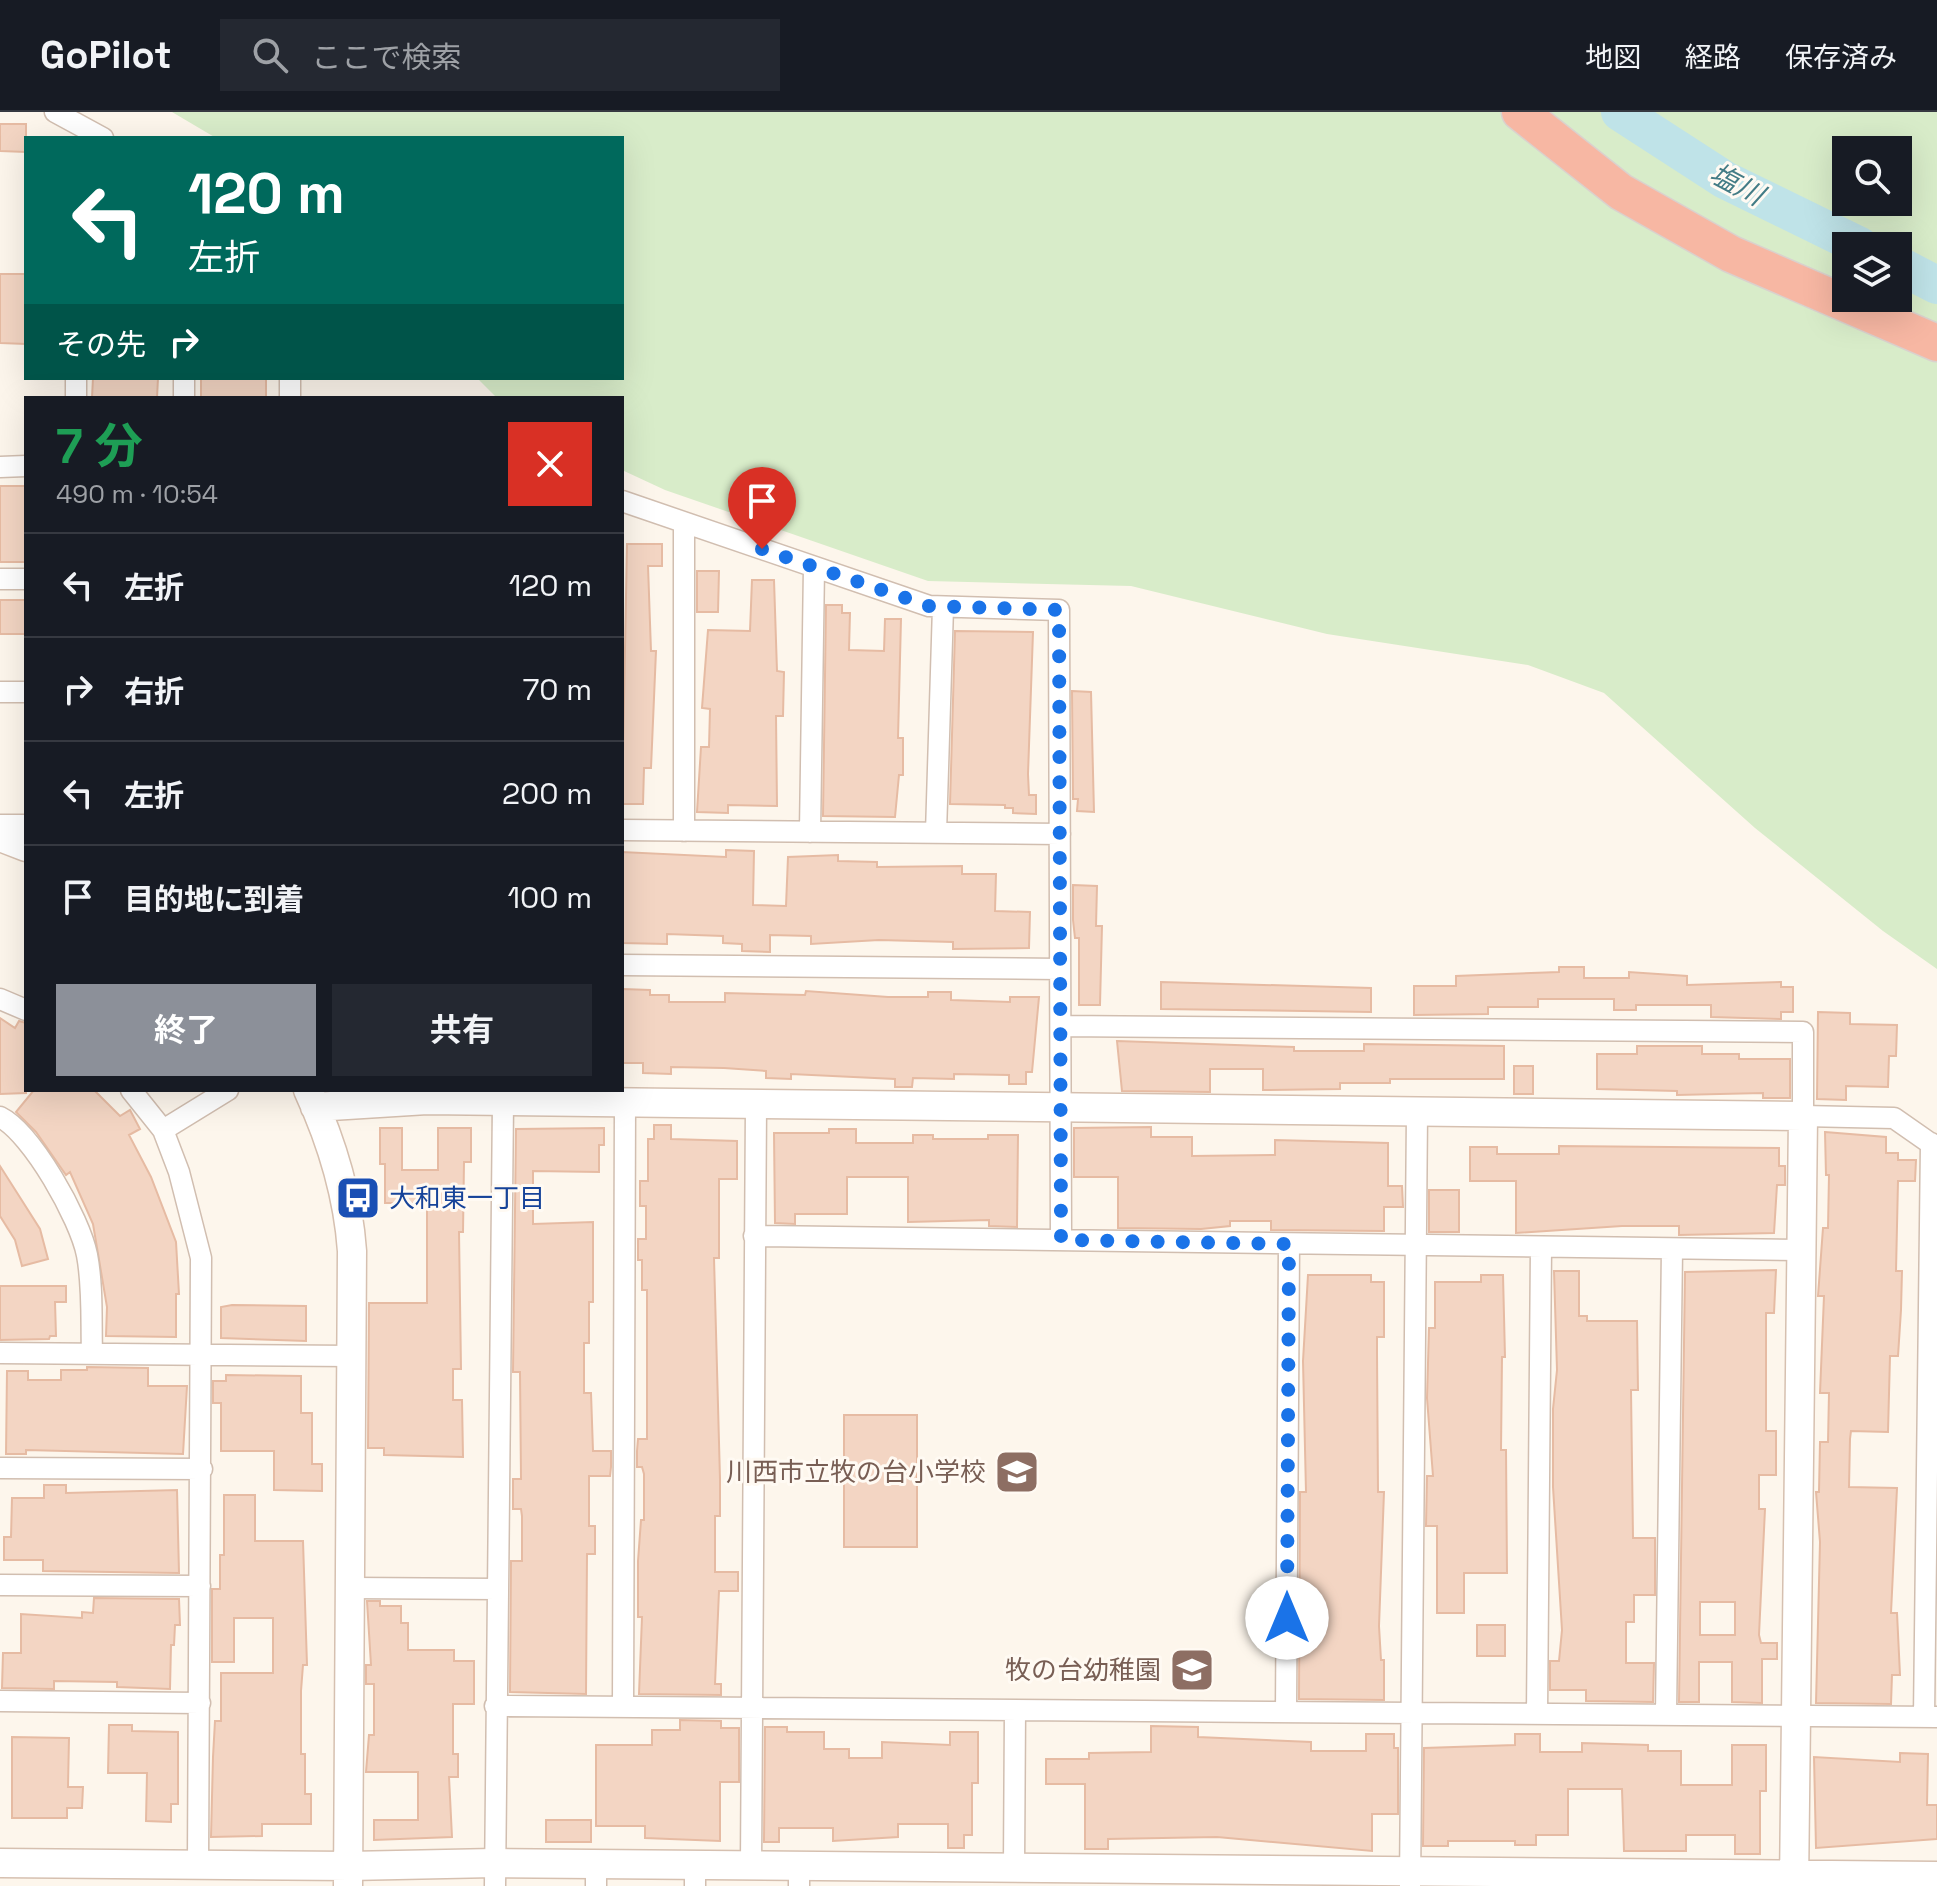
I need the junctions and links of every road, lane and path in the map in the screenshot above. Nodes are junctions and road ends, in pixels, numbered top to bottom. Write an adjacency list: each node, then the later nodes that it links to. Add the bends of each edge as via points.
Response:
1 (55, 112): 3 (street)
2 (1520, 112): 4 (highway, via 1621,192 1731,254)
3 (80, 132)
4 (1937, 343)
5 (24, 466): 6 (street)
6 (0, 467)
7 (624, 502): 8 (street)
8 (684, 523): 9 (street); 18 (street)
9 (814, 567): 12 (street); 19 (street)
10 (0, 579): 11 (street)
11 (24, 579)
12 (943, 607): 20 (street); 21 (street, via 1059,610)
13 (0, 692): 14 (street)
14 (24, 692)
15 (0, 825): 16 (street)
16 (24, 825)
17 (624, 830): 18 (street)
18 (684, 831): 19 (street)
19 (810, 832): 20 (street)
20 (936, 833): 21 (street)
21 (1060, 834): 25 (street)
22 (0, 837): 23 (street)
23 (24, 846)
24 (624, 965): 25 (street)
25 (1060, 969): 28 (street)
26 (0, 999): 27 (street)
27 (24, 1009)
28 (1061, 1026): 36 (street); 38 (street, via 1803,1032)
29 (133, 1092): 40 (street)
30 (225, 1092): 40 (street)
31 (427, 1095): 32 (street); 33 (street)
32 (311, 1098): 52 (street, via 349,1204)
33 (503, 1102): 34 (street); 60 (street)
34 (625, 1104): 35 (street); 64 (street)
35 (756, 1105): 36 (street); 42 (street)
36 (1061, 1106): 37 (street); 43 (street)
37 (1417, 1113): 38 (street); 45 (street)
38 (1803, 1116): 41 (street, via 1894,1118); 48 (street)
39 (0, 1117): 50 (street, via 11,1122 40,1156 87,1253)
40 (163, 1130): 51 (street, via 201,1258)
41 (1934, 1145): 53 (street)
42 (754, 1236): 43 (street); 65 (street)
43 (1061, 1240): 44 (street)
44 (1289, 1244): 45 (street); 67 (street)
45 (1416, 1245): 46 (street); 68 (street)
46 (1541, 1247): 47 (street); 69 (street)
47 (1672, 1249): 48 (street); 70 (street)
48 (1802, 1250): 71 (street)
49 (0, 1353): 50 (street)
50 (92, 1353): 51 (street)
51 (202, 1354): 52 (street); 55 (street)
52 (352, 1356): 59 (street)
53 (1932, 1457): 57 (street)
54 (0, 1468): 55 (street)
55 (202, 1469): 58 (street)
56 (0, 1585): 58 (street)
57 (1931, 1585): 72 (street)
58 (200, 1586): 62 (street)
59 (352, 1588): 60 (street); 80 (street)
60 (497, 1589): 63 (street)
61 (0, 1701): 62 (street)
62 (200, 1703): 74 (street)
63 (495, 1706): 64 (street); 77 (street)
64 (623, 1707): 65 (street)
65 (749, 1708): 66 (street); 75 (street)
66 (1015, 1710): 67 (street); 76 (street)
67 (1286, 1712): 68 (street)
68 (1412, 1713): 69 (street); 83 (street)
69 (1537, 1714): 70 (street)
70 (1666, 1715): 71 (street)
71 (1796, 1716): 72 (street); 84 (street)
72 (1931, 1717)
73 (0, 1863): 74 (street)
74 (198, 1863): 80 (street)
75 (751, 1865): 79 (street); 81 (street)
76 (1014, 1867): 81 (street); 83 (street)
77 (495, 1874): 78 (street); 80 (street)
78 (596, 1875): 79 (street)
79 (695, 1875)
80 (348, 1876)
81 (799, 1876)
82 (1937, 1876): 84 (street)
83 (1410, 1878): 84 (street)
84 (1794, 1880)

